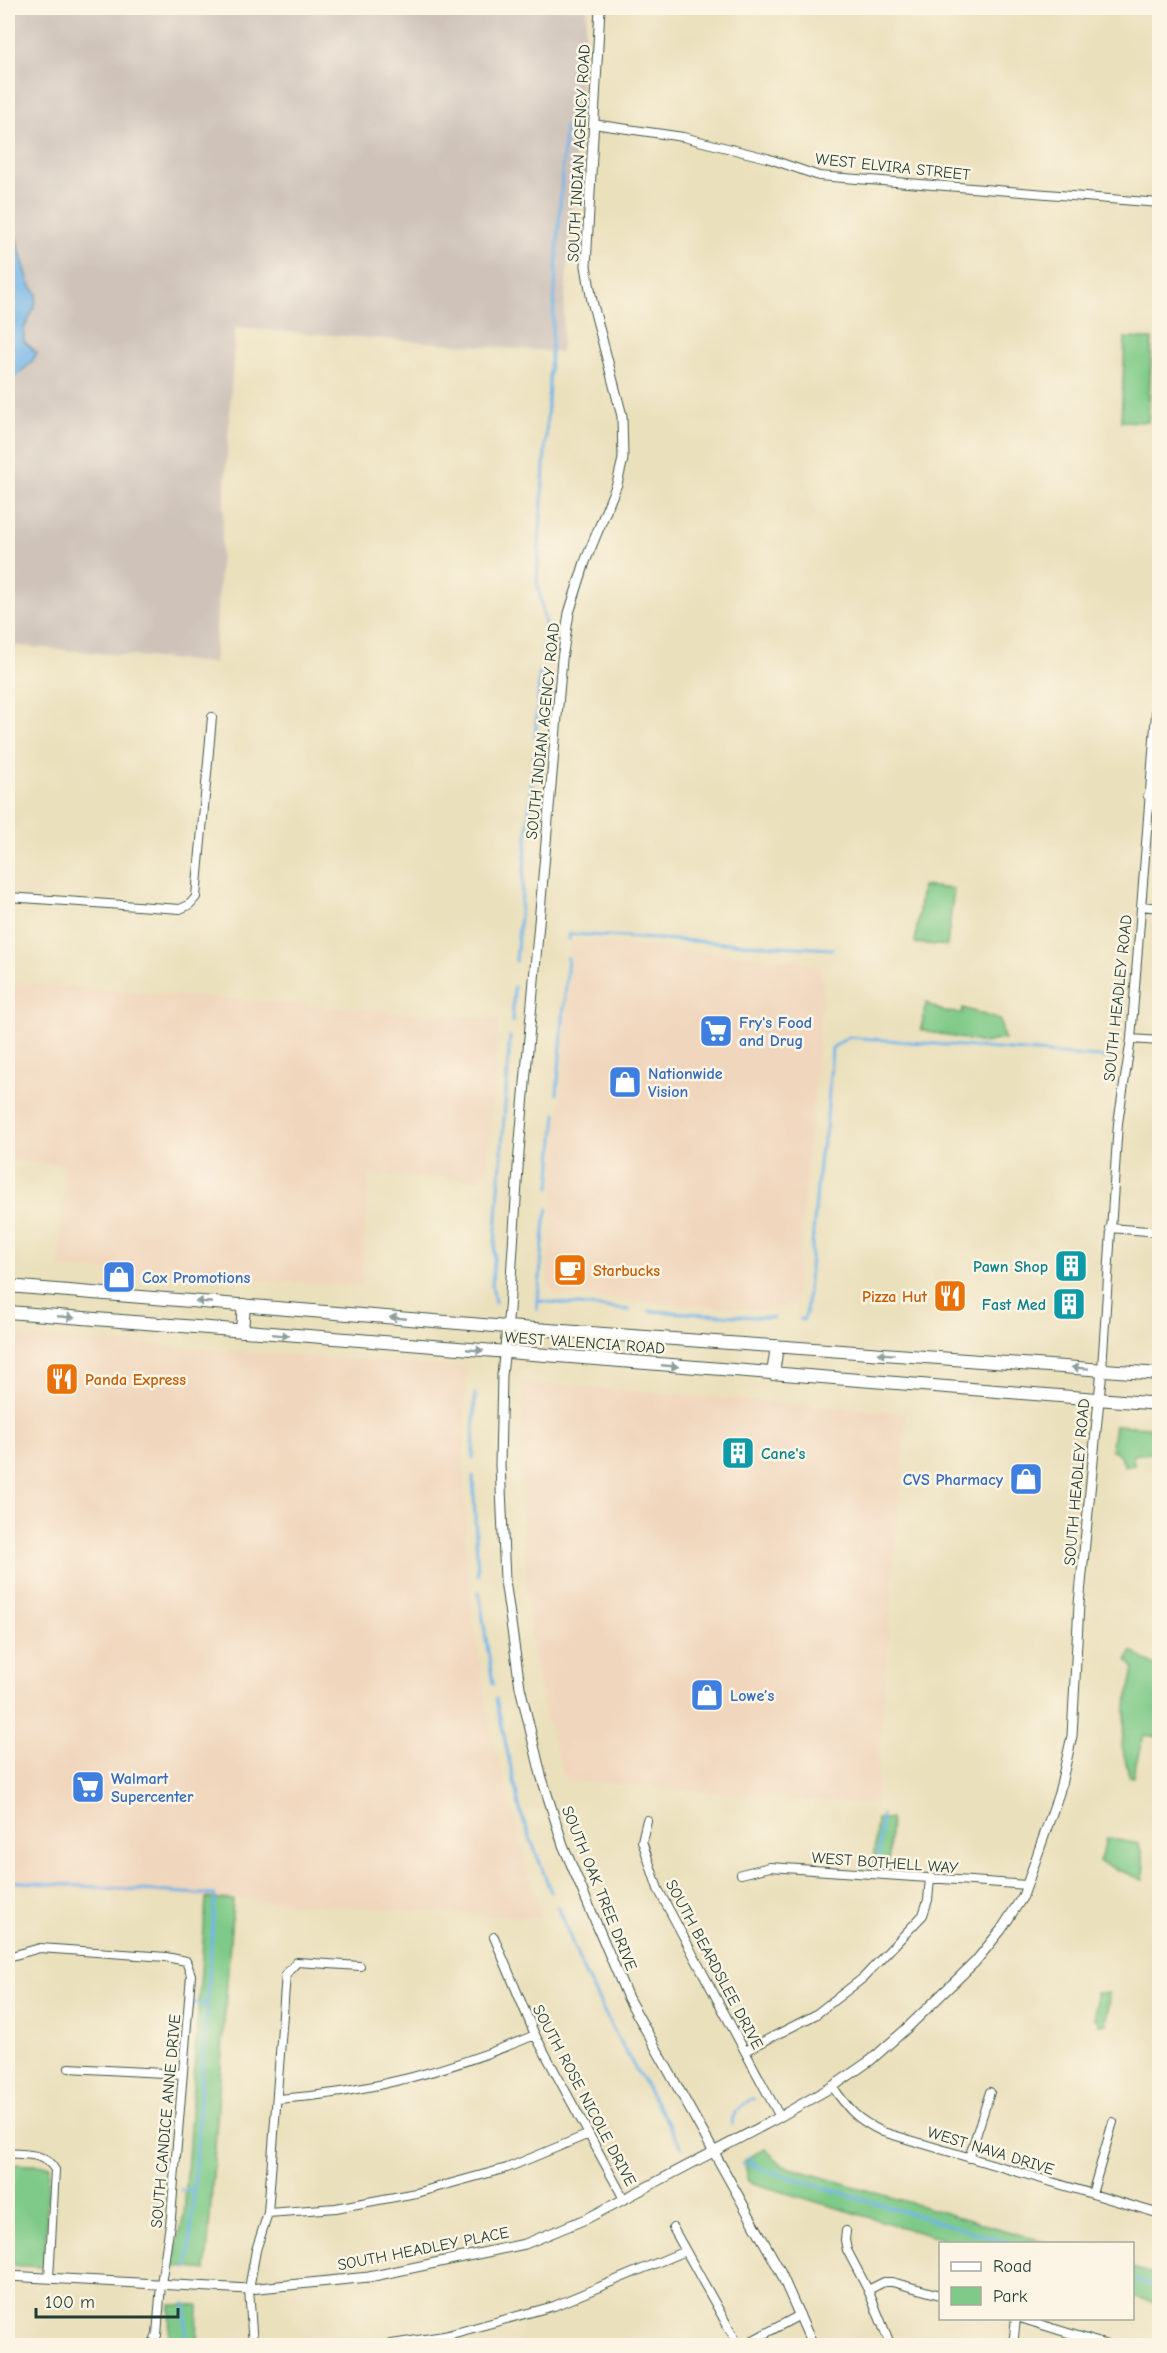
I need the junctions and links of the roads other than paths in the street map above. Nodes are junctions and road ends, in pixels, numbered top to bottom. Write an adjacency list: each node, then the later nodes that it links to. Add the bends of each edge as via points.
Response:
1 (600, 8): 2 (street, SOUTH INDIAN AGENCY ROAD)
2 (593, 124): 3 (street, WEST ELVIRA STREET, via 683,138 767,158 819,176); 18 (street, SOUTH INDIAN AGENCY ROAD, via 586,266 622,416 623,459 569,613 562,660)
3 (1160, 203)
4 (1160, 661): 6 (street, SOUTH HEADLEY ROAD)
5 (213, 717): 8 (street, via 196,897 189,905 180,909)
6 (1148, 796): 7 (street); 9 (street, SOUTH HEADLEY ROAD)
7 (1160, 797)
8 (8, 897)
9 (1141, 906): 10 (street); 11 (street, SOUTH HEADLEY ROAD)
10 (1160, 908)
11 (1131, 1039): 12 (street); 13 (street, SOUTH HEADLEY ROAD, via 1118,1123)
12 (1160, 1041)
13 (1110, 1228): 14 (street); 22 (street, SOUTH HEADLEY ROAD)
14 (1160, 1232)
15 (8, 1286): 16 (main road, WEST VALENCIA ROAD, one-way to 15)
16 (244, 1305): 18 (main road, WEST VALENCIA ROAD, one-way to 16); 19 (main road)
17 (8, 1312): 19 (main road, WEST VALENCIA ROAD, one-way to 19)
18 (507, 1327): 20 (main road, WEST VALENCIA ROAD); 21 (street, SOUTH OAK TREE DRIVE)
19 (242, 1331): 21 (main road, WEST VALENCIA ROAD, one-way to 21)
20 (777, 1346): 22 (main road, WEST VALENCIA ROAD, one-way to 20); 23 (main road)
21 (505, 1353): 23 (main road, WEST VALENCIA ROAD, one-way to 23); 44 (street, SOUTH OAK TREE DRIVE, via 500,1465 506,1580 520,1687 541,1775 563,1845 628,1998)
22 (1102, 1369): 24 (main road, WEST VALENCIA ROAD); 25 (street, SOUTH HEADLEY ROAD)
23 (773, 1374): 25 (main road, WEST VALENCIA ROAD)
24 (1160, 1374)
25 (1099, 1399): 26 (main road, WEST VALENCIA ROAD); 30 (street, SOUTH HEADLEY ROAD, via 1079,1604 1072,1736 1059,1793)
26 (1160, 1404)
27 (647, 1820): 35 (street, SOUTH BEARDSLEE DRIVE, via 642,1842 658,1889)
28 (741, 1874): 29 (street, WEST BOTHELL WAY, via 770,1867)
29 (930, 1879): 30 (street, WEST BOTHELL WAY); 35 (street, via 923,1916 863,1978 815,2015)
30 (1027, 1885): 38 (street, SOUTH HEADLEY ROAD, via 1001,1930 975,1962 871,2060)
31 (494, 1937): 34 (street, SOUTH ROSE NICOLE DRIVE)
32 (8, 1957): 37 (street, SOUTH CANDICE ANNE DRIVE, via 40,1948 186,1961 191,1975)
33 (360, 1966): 40 (street, via 297,1962 286,1974)
34 (536, 2035): 40 (street, via 481,2058 400,2082); 43 (street, SOUTH ROSE NICOLE DRIVE)
35 (745, 2051): 41 (street, SOUTH BEARDSLEE DRIVE)
36 (69, 2068): 37 (street)
37 (182, 2074): 56 (street, SOUTH CANDICE ANNE DRIVE, via 171,2217)
38 (832, 2086): 41 (street, SOUTH HEADLEY ROAD); 46 (street, WEST NAVA DRIVE, via 852,2114 867,2125)
39 (990, 2092): 46 (street)
40 (278, 2099): 49 (street)
41 (780, 2117): 44 (street, SOUTH HEADLEY ROAD)
42 (1113, 2122): 47 (street)
43 (589, 2134): 48 (street, SOUTH ROSE NICOLE DRIVE); 49 (street, via 507,2168 416,2193 336,2208)
44 (714, 2151): 48 (street, SOUTH HEADLEY PLACE); 60 (street, SOUTH OAK TREE DRIVE)
45 (8, 2153): 55 (street, via 45,2158 55,2170)
46 (969, 2158): 47 (street, WEST NAVA DRIVE)
47 (1092, 2194): 50 (street, WEST NAVA DRIVE)
48 (624, 2199): 57 (street, SOUTH HEADLEY PLACE, via 525,2244 369,2277)
49 (268, 2213): 57 (street)
50 (1160, 2214)
51 (673, 2228): 53 (street)
52 (846, 2231): 58 (street, via 847,2250)
53 (686, 2251): 67 (street, via 554,2306 444,2336); 68 (street)
54 (8, 2276): 55 (street, SOUTH HEADLEY PLACE)
55 (49, 2278): 56 (street, SOUTH HEADLEY PLACE)
56 (160, 2284): 57 (street, SOUTH HEADLEY PLACE); 65 (street, SOUTH CANDICE ANNE DRIVE, via 157,2335)
57 (249, 2289): 66 (street)
58 (868, 2290): 59 (street, via 892,2282); 70 (street)
59 (939, 2295)
60 (800, 2315): 68 (street); 69 (street, SOUTH OAK TREE DRIVE)
61 (1018, 2320): 71 (street)
62 (1021, 2320): 72 (street)
63 (8, 2345): 64 (street)
64 (14, 2346)
65 (152, 2346)
66 (253, 2346)
67 (379, 2346)
68 (741, 2346)
69 (813, 2346)
70 (891, 2346)
71 (1013, 2346)
72 (1110, 2346)

